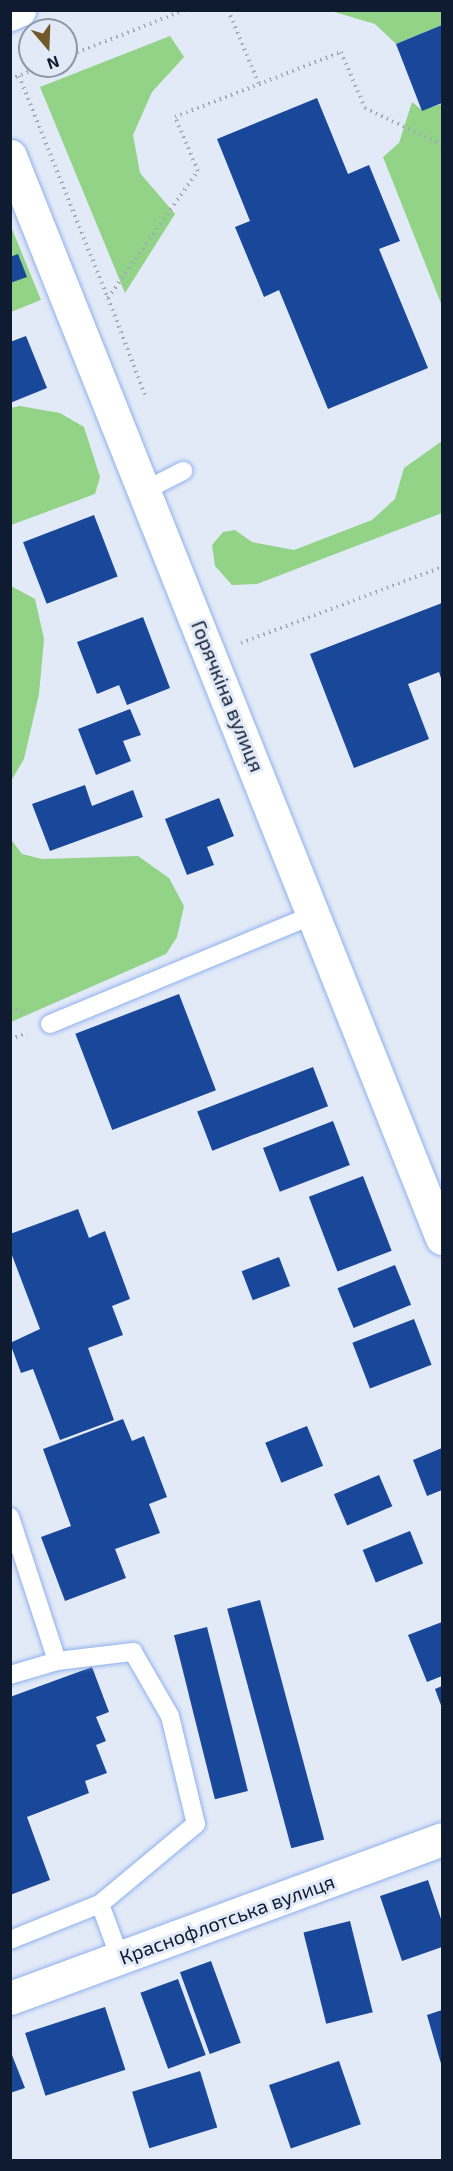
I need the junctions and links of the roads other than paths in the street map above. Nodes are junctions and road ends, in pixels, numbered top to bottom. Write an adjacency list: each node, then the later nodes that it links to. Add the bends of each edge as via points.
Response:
1 (19, 10): 2 (street)
2 (10, 14)
3 (10, 156): 5 (street, Горячкіна вулиця)
4 (183, 471): 5 (lane)
5 (146, 490): 6 (street, Горячкіна вулиця)
6 (315, 914): 7 (lane); 8 (street, Горячкіна вулиця)
7 (50, 1024)
8 (442, 1238)
9 (10, 1517): 10 (lane)
10 (57, 1661): 11 (lane); 13 (lane, via 133,1652 170,1716 196,1824)
11 (10, 1675)
12 (442, 1839): 15 (street, Краснофлотська вулиця)
13 (100, 1904): 14 (lane); 15 (lane)
14 (10, 1940)
15 (120, 1958): 16 (street, Краснофлотська вулиця)
16 (10, 1998)

